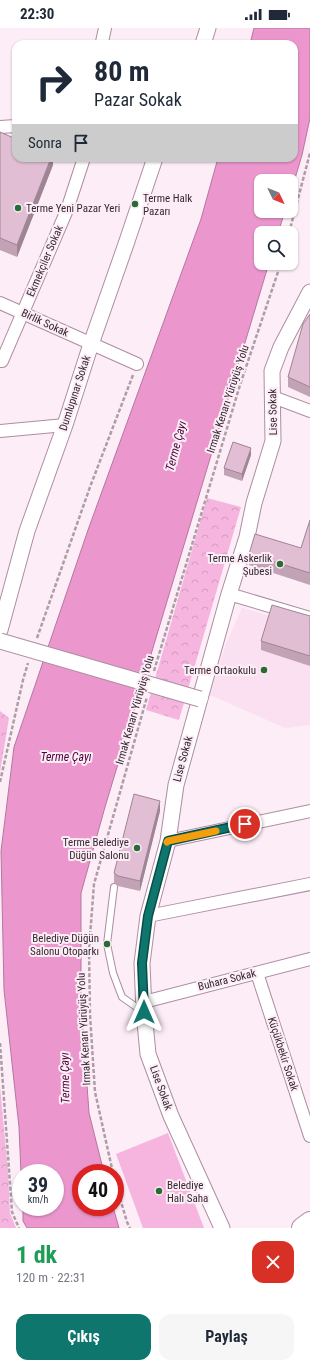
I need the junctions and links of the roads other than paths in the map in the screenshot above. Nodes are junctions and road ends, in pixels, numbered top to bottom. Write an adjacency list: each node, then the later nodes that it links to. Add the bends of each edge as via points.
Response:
1 (106, 28): 3 (street)
2 (208, 28): 4 (street)
3 (103, 40)
4 (204, 40)
5 (12, 126): 6 (street)
6 (0, 127)
7 (83, 162): 11 (street, Ekmekçiler Sokak, via 67,210)
8 (154, 162): 12 (street, Dumlupınar Sokak)
9 (310, 292): 15 (street, Lise Sokak, via 281,347 272,371)
10 (0, 303): 11 (street, Birlik Sokak)
11 (24, 312): 12 (street, Birlik Sokak); 13 (street, Ekmekçiler Sokak)
12 (90, 344): 14 (street, Birlik Sokak); 17 (street, Dumlupınar Sokak)
13 (0, 361)
14 (137, 364)
15 (273, 398): 16 (street); 19 (street, Lise Sokak, via 273,441)
16 (310, 411)
17 (65, 425): 18 (street); 21 (street, Dumlupınar Sokak, via 27,531)
18 (0, 431)
19 (229, 594): 20 (street); 23 (street, Lise Sokak)
20 (310, 618)
21 (0, 630)
22 (0, 642): 23 (street, bridge)
23 (200, 699): 25 (street, Lise Sokak, via 176,785)
24 (310, 811): 25 (street)
25 (168, 841): 28 (street, Lise Sokak)
26 (310, 884): 28 (street)
27 (114, 888): 31 (lane, via 107,944 113,973 122,997)
28 (148, 916): 31 (street, Lise Sokak, via 142,963)
29 (310, 959): 30 (street, Buhara Sokak)
30 (257, 973): 31 (street, Buhara Sokak); 32 (street, Küçükbekir Sokak)
31 (144, 1007): 34 (street, Lise Sokak, via 148,1054 164,1097)
32 (310, 1136)
33 (310, 1222): 35 (highway)
34 (222, 1228)
35 (302, 1228)

